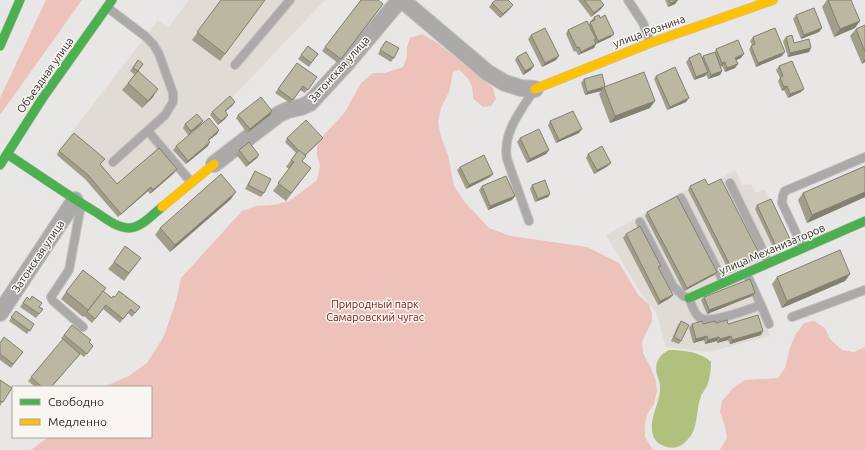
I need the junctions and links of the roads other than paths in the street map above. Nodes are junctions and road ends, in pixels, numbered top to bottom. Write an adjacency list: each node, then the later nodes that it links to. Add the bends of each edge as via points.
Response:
1 (20, 0): 7 (main road)
2 (290, 0): 8 (lane)
3 (628, 0): 6 (lane, via 643,23)
4 (773, 0): 6 (main road, улица Рознина)
5 (110, 4): 10 (lane, via 153,44 173,93 170,109); 11 (main road, Объездная улица, via 42,99)
6 (650, 43): 9 (main road, улица Рознина)
7 (0, 46)
8 (235, 66)
9 (535, 89): 14 (street, Затонская улица, via 506,83 488,73 401,0 310,103 279,114); 20 (lane, via 510,130 505,151)
10 (148, 131): 13 (lane); 16 (lane)
11 (7, 154): 15 (main road, Объездная улица); 19 (main road, Затонская улица)
12 (865, 157): 23 (lane, via 786,191 783,195 782,203)
13 (113, 162)
14 (214, 164): 16 (main road, Затонская улица)
15 (0, 165)
16 (191, 183): 19 (main road, Затонская улица, via 146,220 131,228 115,223)
17 (730, 183): 24 (lane)
18 (681, 198): 26 (lane)
19 (78, 202): 30 (street, Затонская улица); 33 (lane, via 69,270 51,297)
20 (529, 221)
21 (865, 221): 23 (main road, улица Механизаторов)
22 (640, 222): 28 (lane, via 673,286)
23 (803, 249): 24 (main road, улица Механизаторов)
24 (769, 263): 25 (main road, улица Механизаторов)
25 (746, 274): 26 (main road, улица Механизаторов); 29 (lane)
26 (724, 283): 28 (main road, улица Механизаторов)
27 (865, 290): 31 (lane)
28 (689, 298): 29 (lane, via 696,314 707,319 726,316)
29 (761, 304): 32 (lane)
30 (0, 313)
31 (792, 317)
32 (769, 324)
33 (83, 327)

